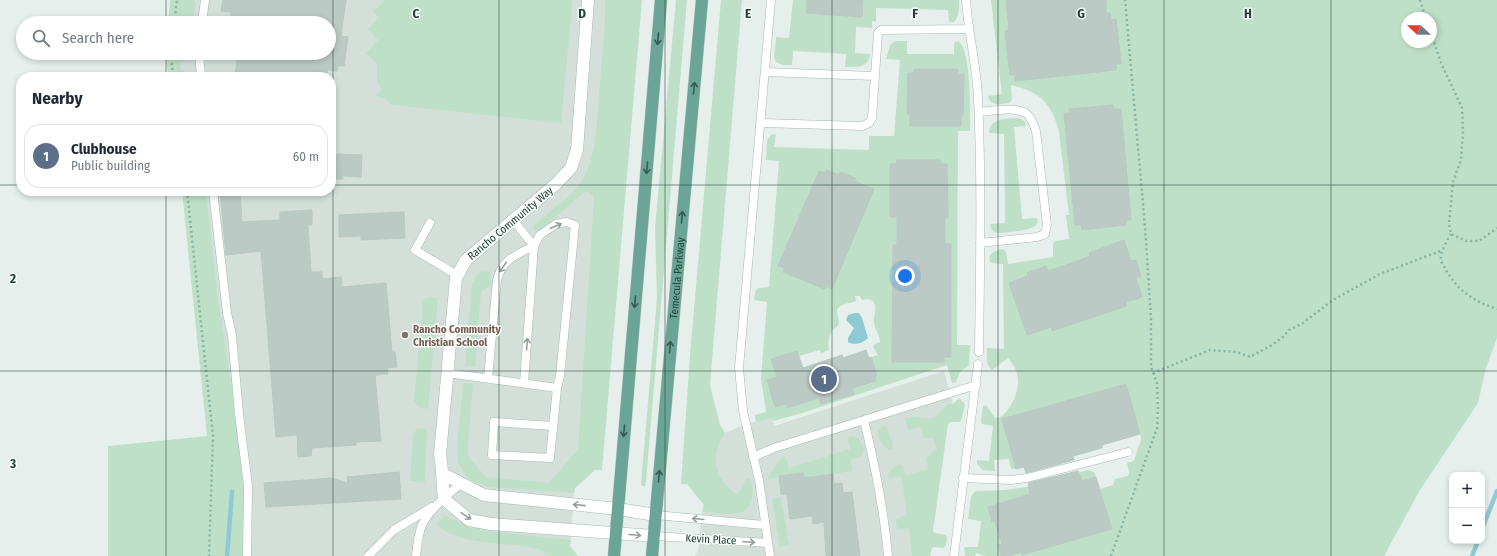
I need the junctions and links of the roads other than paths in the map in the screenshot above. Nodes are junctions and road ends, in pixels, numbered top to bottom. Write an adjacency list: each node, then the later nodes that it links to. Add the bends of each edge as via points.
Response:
1 (205, 0): 7 (lane)
2 (588, 0): 16 (street, Rancho Community Way, via 577,150 571,168)
3 (661, 0): 36 (main road, one-way to 36)
4 (702, 0): 37 (main road, Temecula Parkway, one-way to 4)
5 (771, 0): 11 (lane)
6 (966, 0): 8 (lane)
7 (203, 16)
8 (968, 28): 12 (lane, via 881,30 878,33); 13 (lane, via 977,80)
9 (200, 60): 10 (lane)
10 (201, 72)
11 (765, 72): 12 (lane); 14 (lane)
12 (874, 76): 14 (lane, via 872,118 862,126)
13 (979, 112): 18 (lane); 18 (lane, via 1017,110 1026,114 1032,121 1036,131 1047,225 1045,234 1037,238)
14 (761, 123): 31 (lane, via 740,368 743,411)
15 (214, 196): 42 (lane, via 248,486)
16 (513, 220): 19 (lane); 20 (street, Rancho Community Way, via 466,260)
17 (430, 223): 20 (lane, via 415,250)
18 (980, 243): 21 (lane)
19 (534, 246): 24 (lane, one-way to 24, via 511,258 500,268); 25 (lane, one-way to 19); 27 (lane, one-way to 27, via 540,235 556,224 566,222 575,226 560,376)
20 (458, 275): 23 (street, Rancho Community Way)
21 (978, 352)
22 (978, 364): 26 (lane)
23 (448, 373): 24 (lane); 32 (street, Rancho Community Way, via 440,455)
24 (488, 378): 25 (lane)
25 (524, 383): 27 (lane)
26 (976, 385): 28 (lane); 33 (lane)
27 (556, 388): 29 (lane)
28 (864, 420): 31 (lane); 48 (lane, via 886,522)
29 (553, 426): 29 (lane, via 550,458 492,455 494,422)
30 (1128, 452): 33 (lane, via 1027,478)
31 (753, 457): 38 (lane)
32 (443, 474): 34 (street); 35 (street, Rancho Community Way)
33 (963, 478): 49 (lane)
34 (461, 483): 35 (lane); 36 (street, one-way to 34, via 484,495)
35 (440, 502): 39 (street, one-way to 39, via 469,520 491,524); 43 (lane, via 394,530); 44 (lane, via 422,524)
36 (618, 509): 37 (street); 39 (main road)
37 (656, 515): 38 (lane, Kevin Place, one-way to 37); 40 (main road, Temecula Parkway)
38 (765, 524): 41 (lane)
39 (616, 533): 40 (street, one-way to 40); 45 (main road)
40 (654, 536): 41 (lane, Kevin Place, one-way to 41); 46 (main road, Temecula Parkway)
41 (768, 543): 47 (lane)
42 (247, 556)
43 (368, 556)
44 (416, 556)
45 (614, 556)
46 (652, 556)
47 (770, 556)
48 (888, 556)
49 (954, 556)

